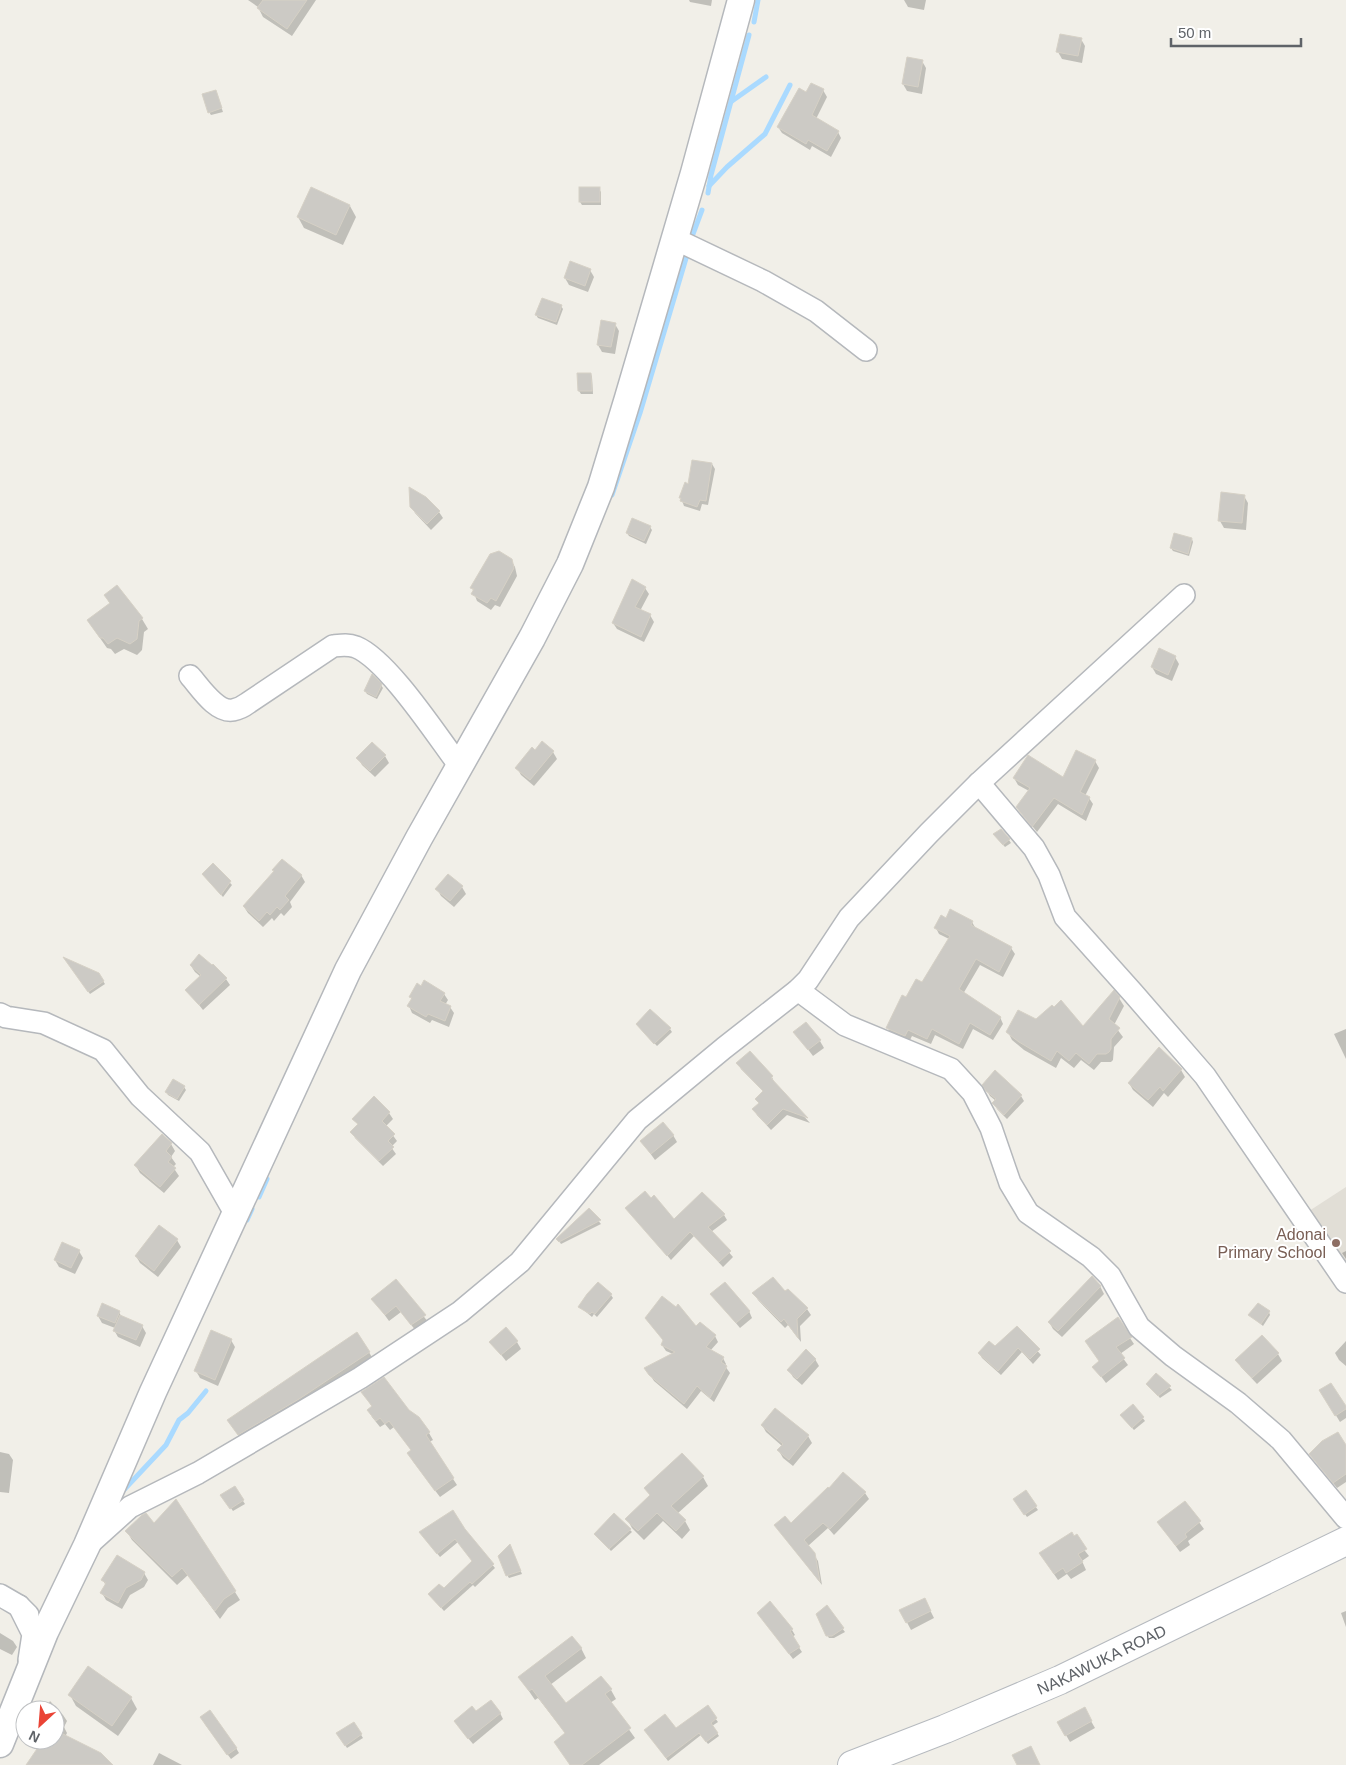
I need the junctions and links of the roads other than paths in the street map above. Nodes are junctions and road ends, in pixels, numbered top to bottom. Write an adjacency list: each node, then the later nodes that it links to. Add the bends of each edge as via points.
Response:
1 (741, 0): 2 (street)
2 (675, 239): 3 (street, via 816,310); 6 (street, via 601,487 570,564 532,638)
3 (866, 350)
4 (1184, 595): 7 (street)
5 (190, 676): 6 (street, via 217,706 235,710 333,646 345,644 371,656 398,684)
6 (459, 765): 10 (street, via 348,970)
7 (979, 783): 8 (street, via 849,918); 11 (street, via 1034,848 1050,875 1065,917 1205,1076)
8 (798, 990): 12 (street, via 846,1025 951,1070 974,1094 991,1128 1010,1183 1028,1214 1091,1257 1110,1276 1139,1327 1281,1440); 14 (street, via 637,1120 520,1262 460,1312 352,1383 198,1473 130,1508)
9 (0, 1014): 10 (street, via 44,1023 103,1050 140,1096 200,1152)
10 (236, 1215): 14 (street)
11 (1346, 1282)
12 (1346, 1518)
13 (1346, 1541): 20 (main road, NAKAWUKA ROAD, via 1060,1680)
14 (87, 1545): 17 (street)
15 (0, 1595): 16 (street)
16 (19, 1606): 17 (street); 18 (street, via 33,1634)
17 (45, 1632): 18 (street)
18 (27, 1677): 19 (street)
19 (0, 1744)
20 (852, 1765)

